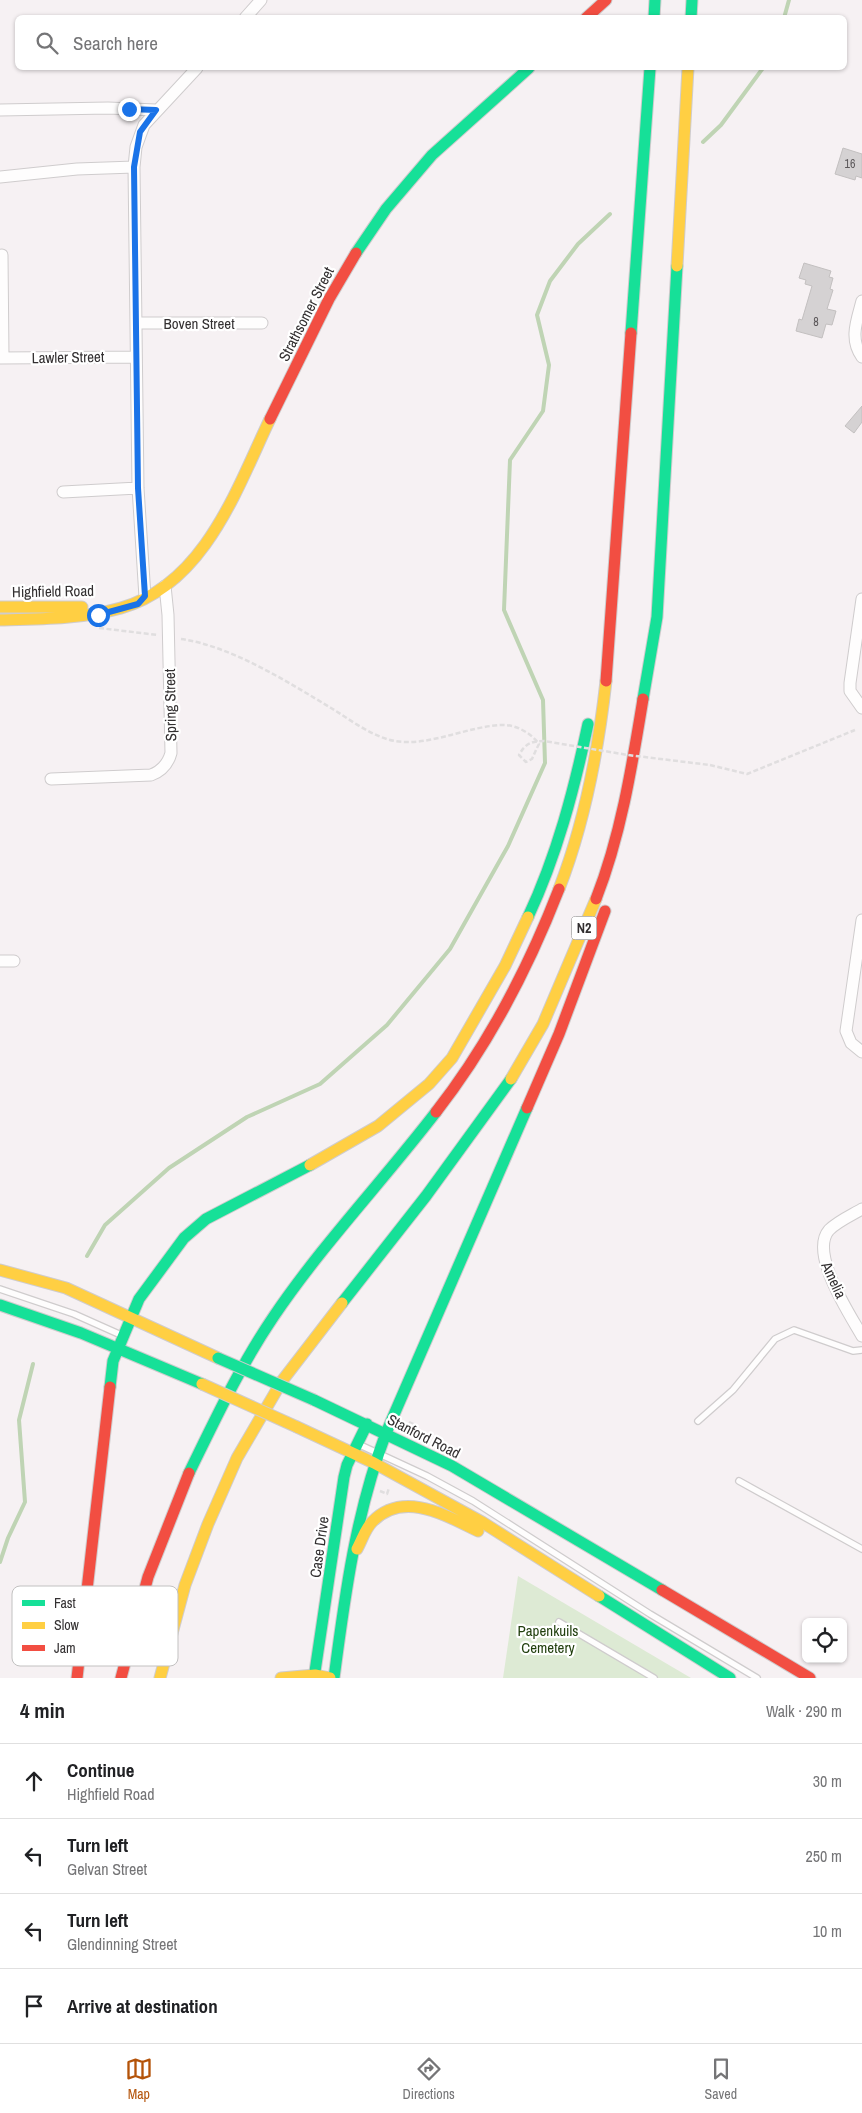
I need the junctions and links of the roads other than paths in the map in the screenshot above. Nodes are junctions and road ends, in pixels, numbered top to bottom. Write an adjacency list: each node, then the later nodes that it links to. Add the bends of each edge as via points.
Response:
1 (261, 0): 5 (street)
2 (606, 0): 6 (main road)
3 (655, 0): 7 (main road)
4 (692, 0): 8 (main road)
5 (248, 15)
6 (589, 15)
7 (654, 15)
8 (691, 15)
9 (195, 70): 14 (street)
10 (527, 70): 27 (main road, Strathsomer Street, via 445,142 386,209 352,258 329,299 217,528 199,554 177,578)
11 (650, 70): 24 (main road)
12 (688, 70): 31 (main road, N2)
13 (0, 110): 14 (street)
14 (156, 110): 15 (street, via 140,132)
15 (134, 167): 16 (street); 19 (street)
16 (0, 177)
17 (2, 255): 23 (street)
18 (862, 301): 21 (street, via 854,327 856,347)
19 (136, 323): 20 (street, Boven Street); 22 (street)
20 (262, 323)
21 (862, 356)
22 (136, 357): 23 (street, Lawler Street); 25 (street)
23 (2, 358)
24 (620, 484): 45 (main road, via 590,712 560,837 505,966 452,1058 429,1084 378,1126 295,1174 206,1219 184,1238 160,1268 139,1299); 60 (main road, via 614,608 602,716 591,784 575,844 553,903 522,975 446,1100 284,1303 246,1360 171,1513)
25 (138, 488): 26 (street); 28 (street)
26 (63, 492)
27 (164, 586): 28 (main road, Strathsomer Street); 34 (street, Spring Street, via 169,637 171,753 163,768 151,775)
28 (140, 599): 30 (main road, Highfield Road, via 86,607); 32 (main road, Highfield Road, via 87,616)
29 (862, 599): 33 (street, via 850,683 850,691)
30 (0, 607)
31 (657, 617): 35 (main road, via 636,802); 61 (main road, N2, via 627,794 603,881 542,1024 510,1080 477,1128 282,1381 237,1458 208,1524)
32 (0, 620)
33 (859, 705)
34 (51, 779)
35 (616, 878)
36 (610, 897): 52 (main road, via 559,1034)
37 (862, 920): 40 (street, via 846,1032 855,1048)
38 (0, 960): 39 (street)
39 (14, 961)
40 (862, 1052)
41 (862, 1209): 47 (street, Amelia, via 829,1230 822,1248 824,1263)
42 (0, 1270): 45 (main road, Stanford Road, via 66,1288)
43 (0, 1289): 46 (lane, via 74,1314)
44 (0, 1305): 48 (main road)
45 (131, 1319): 46 (main road); 51 (main road, Stanford Road, bridge)
46 (123, 1336): 48 (main road)
47 (862, 1336)
48 (118, 1347): 53 (main road, bridge, via 297,1427); 59 (main road, via 113,1360)
49 (862, 1350): 50 (lane, via 853,1351 794,1330 783,1333 775,1338 733,1390)
50 (698, 1421)
51 (367, 1424): 52 (main road, Stanford Road); 53 (main road, Case Drive)
52 (386, 1433): 54 (main road); 71 (main road, Stanford Road, via 452,1466)
53 (355, 1448): 54 (main road); 63 (main road, Case Drive, via 344,1477)
54 (376, 1458): 57 (main road); 58 (main road, via 360,1511); 70 (lane, via 473,1501)
55 (739, 1481): 56 (lane)
56 (862, 1549)
57 (536, 1558): 58 (main road, via 436,1511 408,1505 392,1508 372,1522); 69 (main road)
58 (349, 1566): 67 (main road)
59 (87, 1586)
60 (146, 1586)
61 (178, 1611)
62 (559, 1622): 64 (lane)
63 (314, 1676): 65 (main road); 66 (main road)
64 (646, 1676): 68 (lane)
65 (281, 1678)
66 (330, 1678)
67 (334, 1678)
68 (654, 1678)
69 (730, 1678)
70 (757, 1678)
71 (810, 1678)

